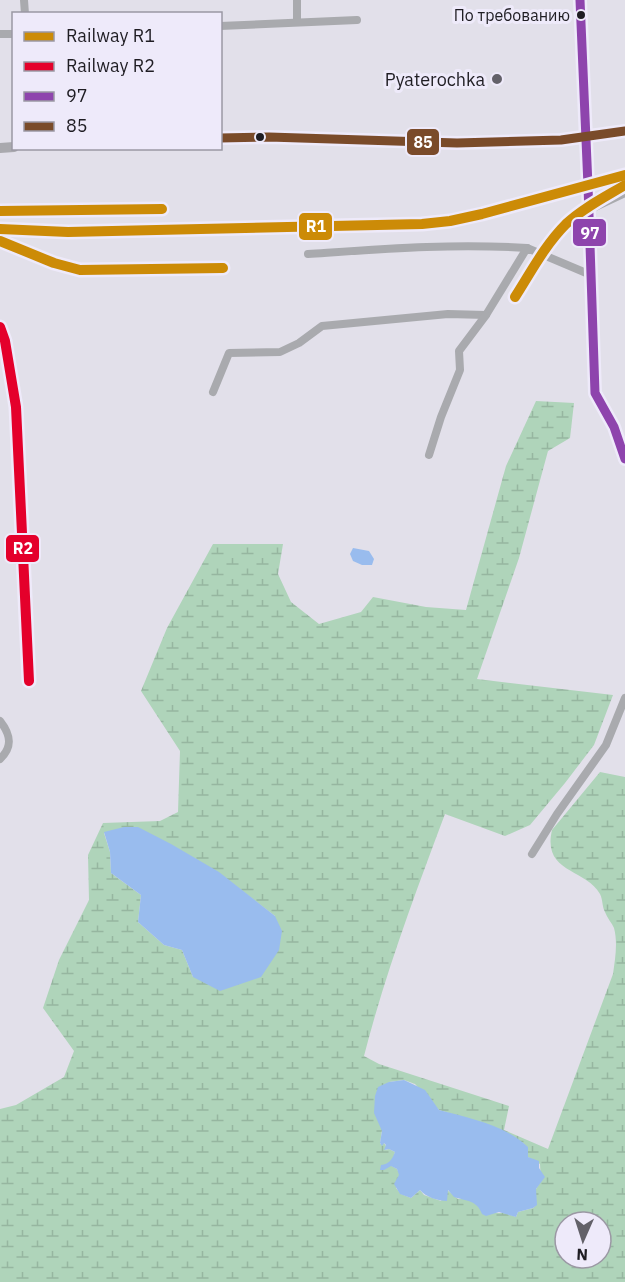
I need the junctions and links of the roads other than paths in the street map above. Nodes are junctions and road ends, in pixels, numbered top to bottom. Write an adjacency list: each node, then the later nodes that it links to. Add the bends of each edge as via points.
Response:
1 (297, 0): 4 (street)
2 (580, 0): 7 (street)
3 (357, 20): 4 (street)
4 (297, 22): 5 (street)
5 (222, 26)
6 (625, 130): 7 (street)
7 (586, 136): 8 (street, via 457,143); 10 (street)
8 (222, 138)
9 (625, 193): 10 (street)
10 (589, 210): 13 (street)
11 (526, 248): 12 (street, via 444,246); 13 (street); 14 (street)
12 (308, 254)
13 (591, 275): 17 (street, via 595,393 614,427)
14 (486, 315): 15 (street, via 322,326 280,352 229,354); 16 (street, via 459,351 460,370)
15 (213, 392)
16 (429, 455)
17 (625, 459)
18 (625, 698): 21 (street, via 606,745)
19 (0, 721): 20 (street, via 10,743)
20 (0, 759)
21 (532, 854)

